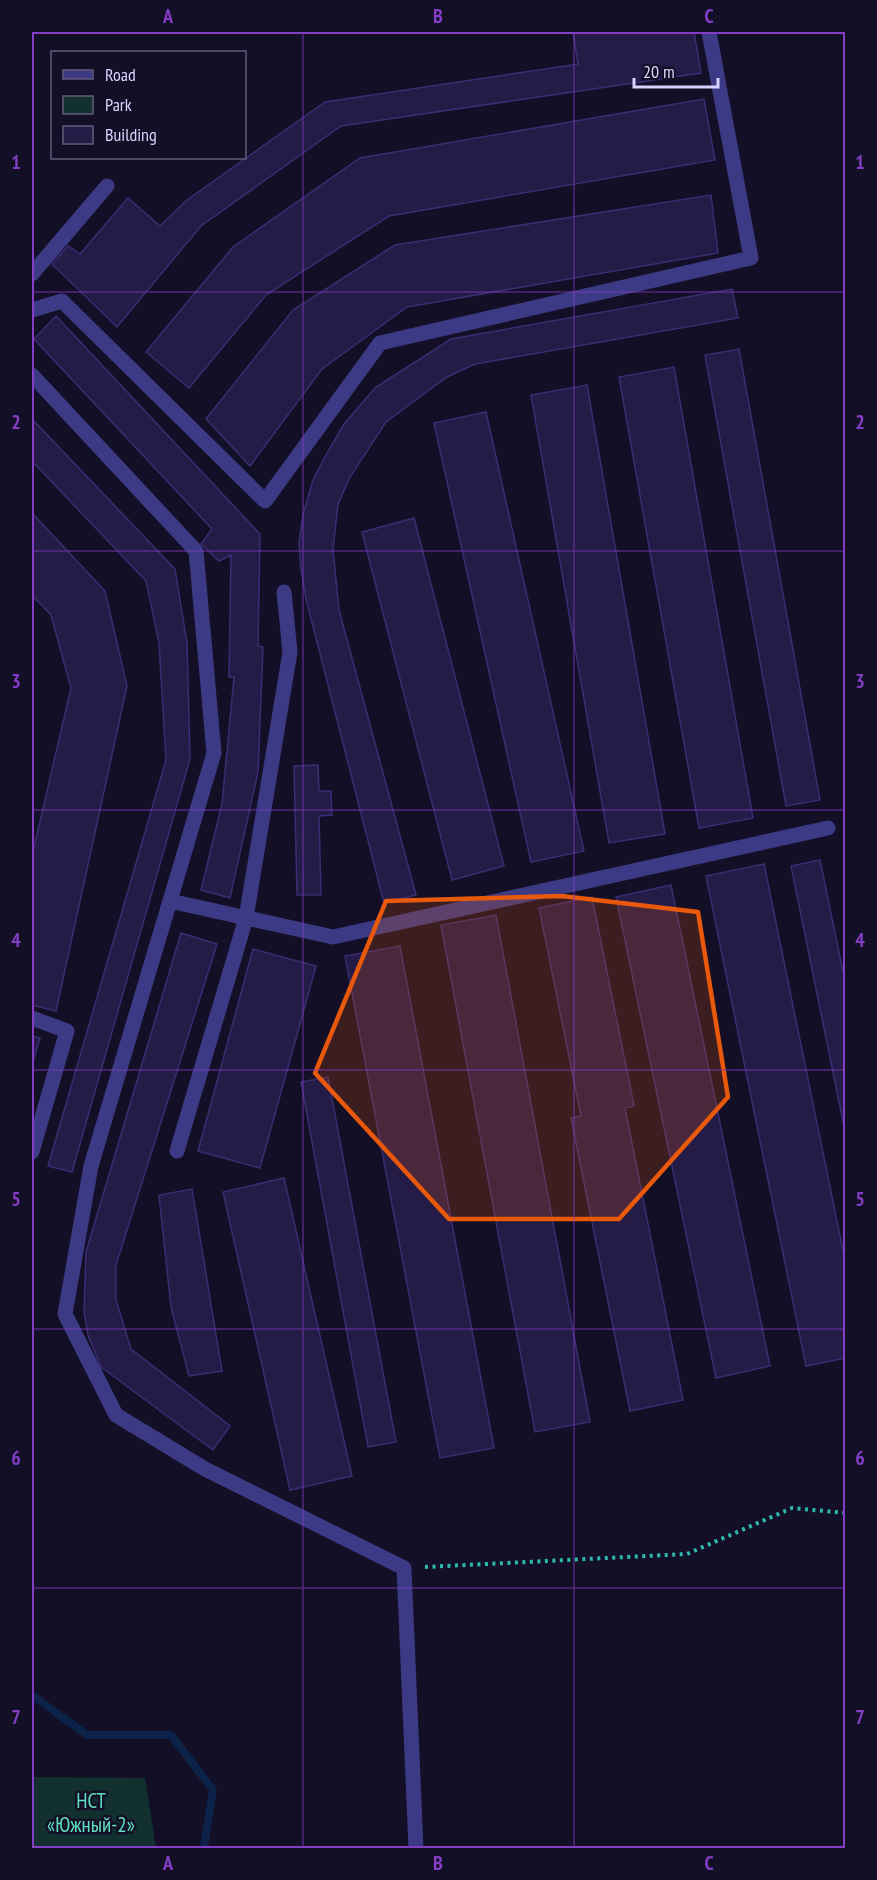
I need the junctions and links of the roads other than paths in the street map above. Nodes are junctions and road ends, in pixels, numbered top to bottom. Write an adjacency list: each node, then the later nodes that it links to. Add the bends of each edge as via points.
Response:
1 (709, 32): 4 (lane, via 751,258 380,343 265,501 62,301)
2 (108, 186): 3 (lane)
3 (32, 274)
4 (32, 310)
5 (32, 375): 8 (lane, via 196,551 214,753)
6 (284, 592): 9 (lane, via 290,652)
7 (828, 828): 9 (lane, via 333,937)
8 (170, 901): 9 (lane); 13 (lane, via 91,1166 65,1314 116,1415 205,1469 404,1568)
9 (246, 918): 11 (lane)
10 (32, 1018): 12 (lane, via 67,1031)
11 (177, 1150)
12 (32, 1152)
13 (416, 1848)

